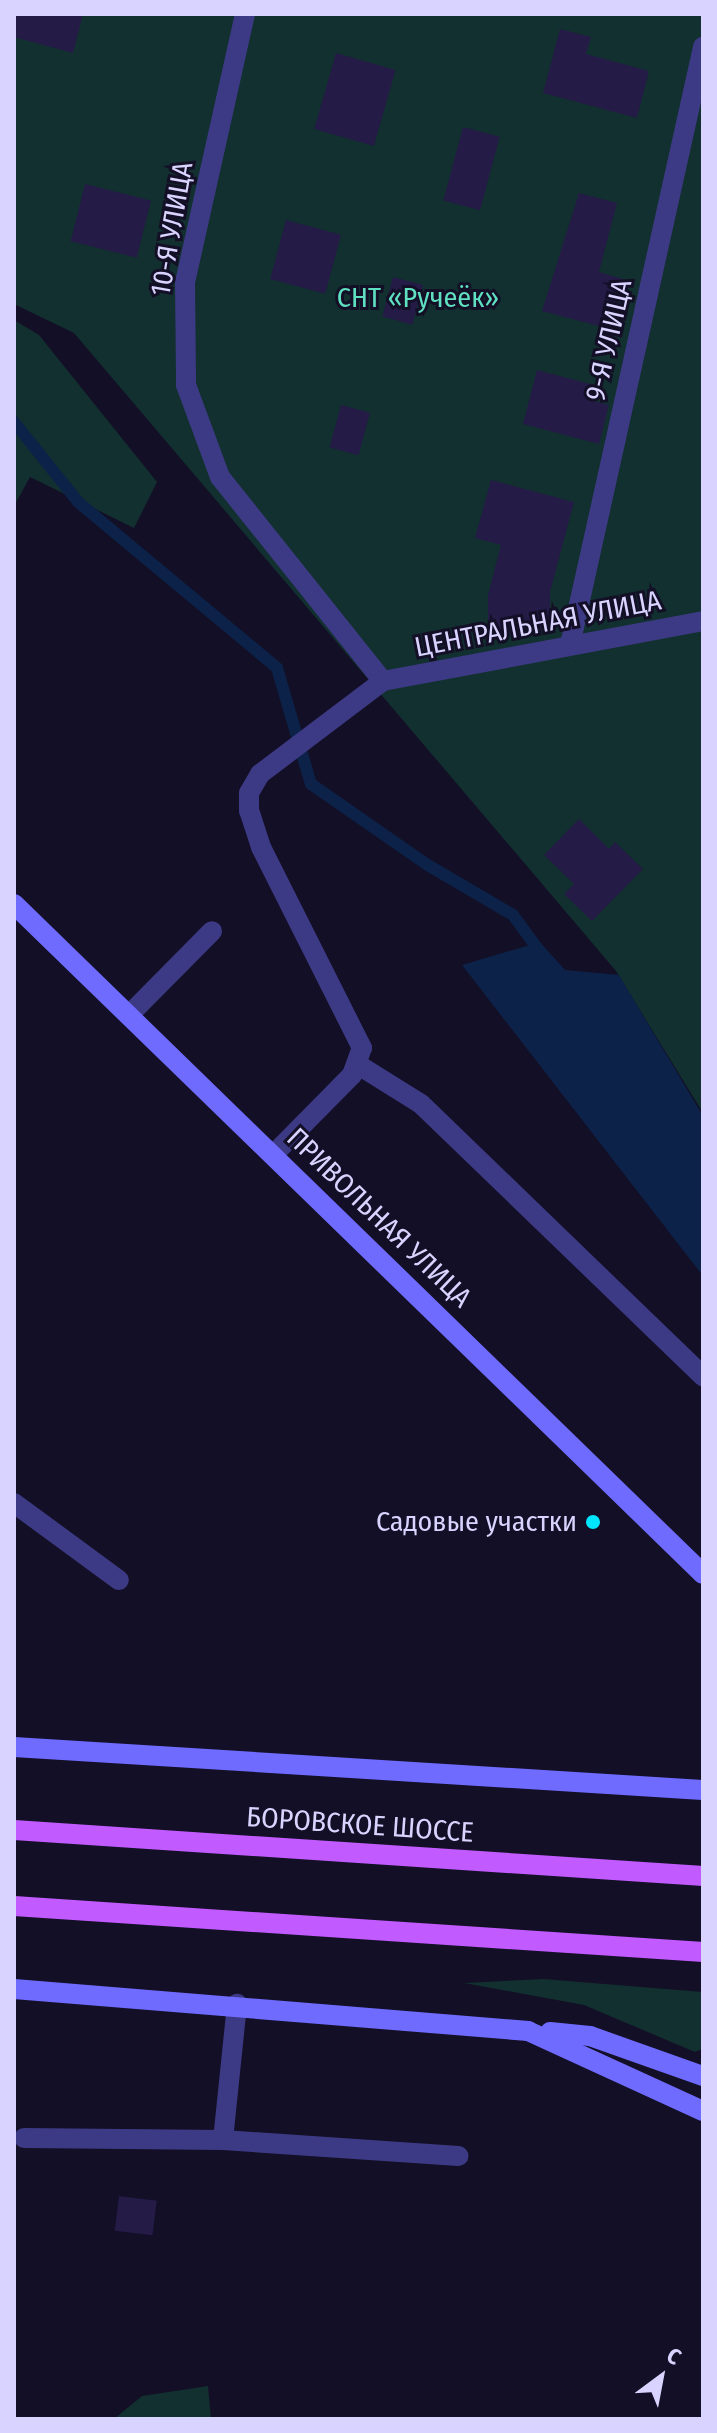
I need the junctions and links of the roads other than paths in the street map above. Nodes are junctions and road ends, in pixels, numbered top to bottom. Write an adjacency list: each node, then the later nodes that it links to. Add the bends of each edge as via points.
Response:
1 (245, 14): 5 (lane, 10-Я УЛИЦА, via 185,282 186,385 220,477)
2 (703, 47): 4 (lane, 9-Я УЛИЦА)
3 (703, 621): 4 (lane, ЦЕНТРАЛЬНАЯ УЛИЦА)
4 (570, 645): 5 (lane, ЦЕНТРАЛЬНАЯ УЛИЦА)
5 (383, 681): 9 (lane, via 260,774 249,793 261,847 362,1048)
6 (14, 904): 8 (main road, ПРИВОЛЬНАЯ УЛИЦА)
7 (212, 931): 8 (lane)
8 (129, 1015): 10 (main road, ПРИВОЛЬНАЯ УЛИЦА)
9 (357, 1064): 10 (lane); 11 (lane, via 421,1104)
10 (274, 1154): 13 (main road, ПРИВОЛЬНАЯ УЛИЦА)
11 (703, 1376)
12 (14, 1503): 14 (lane)
13 (703, 1574)
14 (119, 1580)
15 (14, 1747): 16 (main road)
16 (703, 1790)
17 (14, 1830): 18 (main road, БОРОВСКОЕ ШОССЕ)
18 (703, 1876)
19 (14, 1906): 20 (main road)
20 (703, 1952)
21 (14, 1989): 22 (main road)
22 (237, 2004): 23 (main road); 27 (lane)
23 (528, 2031): 24 (main road, via 590,2036); 25 (main road)
24 (703, 2076)
25 (703, 2111)
26 (24, 2138): 27 (lane)
27 (223, 2140): 28 (lane)
28 (458, 2156)

